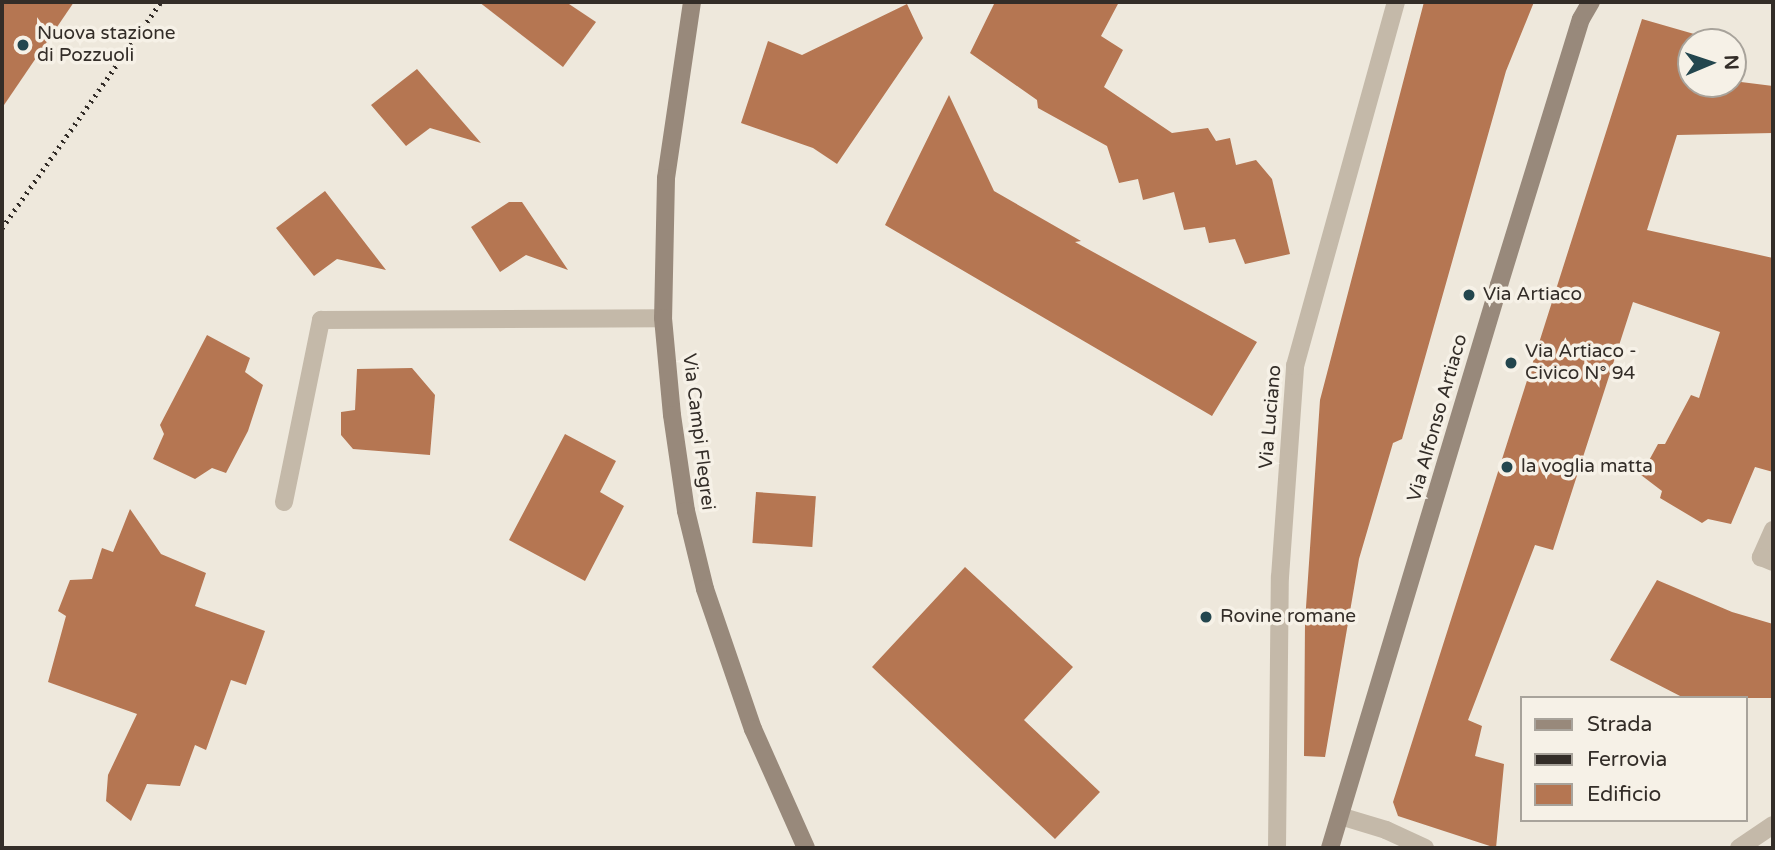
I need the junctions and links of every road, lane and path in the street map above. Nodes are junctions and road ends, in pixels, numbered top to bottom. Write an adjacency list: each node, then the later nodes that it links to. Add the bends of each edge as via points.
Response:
1 (692, 2): 4 (main road, Via Campi Flegrei, via 666,178)
2 (1396, 2): 11 (street, Via Luciano, via 1295,366 1280,577)
3 (1591, 2): 8 (main road, Via Alfonso Artiaco, via 1581,19 1507,258)
4 (663, 318): 5 (street, via 321,320); 10 (main road, Via Campi Flegrei, via 686,511 705,589 753,729)
5 (284, 502)
6 (1773, 530): 7 (street, via 1761,557)
7 (1773, 562)
8 (1340, 816): 12 (main road, Via Alfonso Artiaco); 13 (street)
9 (1773, 825): 14 (street)
10 (806, 848)
11 (1277, 848)
12 (1330, 848)
13 (1425, 848)
14 (1739, 848)

